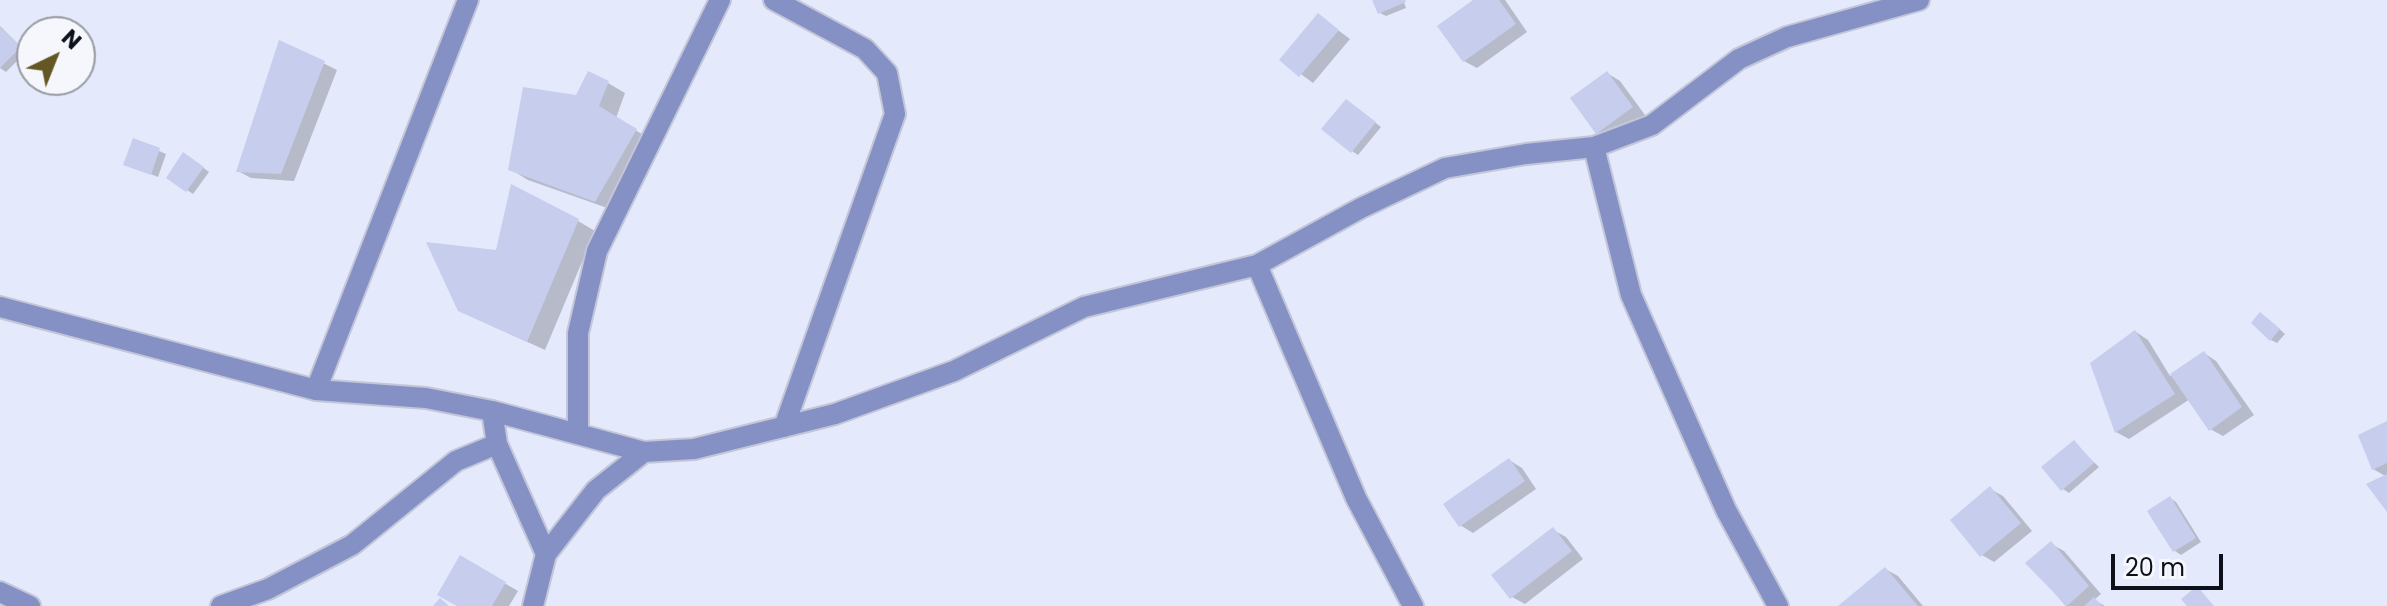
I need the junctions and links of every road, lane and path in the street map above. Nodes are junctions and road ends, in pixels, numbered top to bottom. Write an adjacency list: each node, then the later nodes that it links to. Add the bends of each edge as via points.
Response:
1 (468, 0): 8 (street)
2 (720, 0): 11 (street, via 597,251 578,333)
3 (774, 0): 10 (street, via 865,49 887,73 895,114)
4 (1919, 0): 5 (street, via 1787,37 1739,59 1652,125)
5 (1594, 147): 6 (street, via 1445,168); 20 (street, via 1631,295 1726,510)
6 (1257, 265): 10 (street, via 1084,307 954,371); 19 (street, via 1356,498)
7 (0, 307): 8 (street)
8 (316, 390): 9 (street, via 426,398)
9 (492, 411): 11 (street); 12 (street)
10 (784, 427): 13 (street, via 694,449)
11 (578, 434): 13 (street)
12 (497, 444): 14 (street); 17 (street, via 456,461 352,545 268,589)
13 (644, 452): 14 (street, via 596,490)
14 (546, 554): 18 (street)
15 (0, 592): 16 (street)
16 (30, 606)
17 (221, 606)
18 (533, 606)
19 (1413, 606)
20 (1778, 606)

